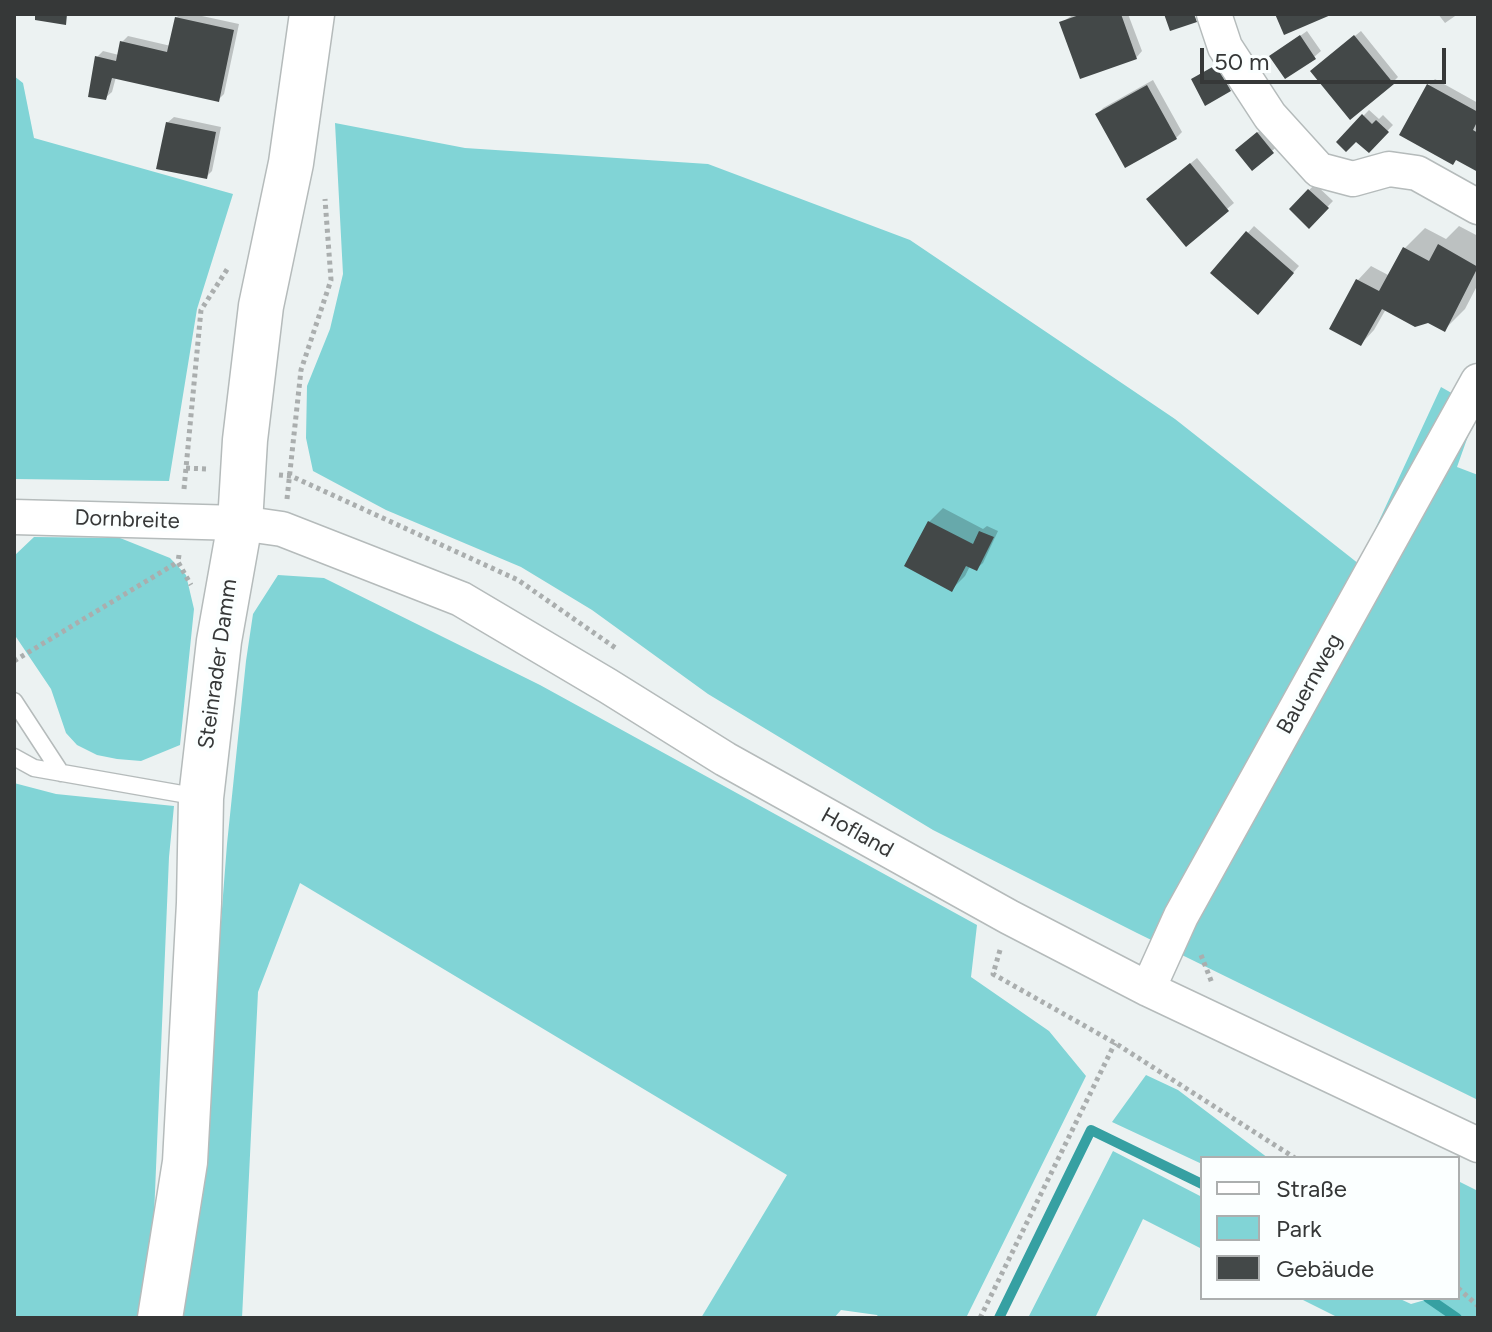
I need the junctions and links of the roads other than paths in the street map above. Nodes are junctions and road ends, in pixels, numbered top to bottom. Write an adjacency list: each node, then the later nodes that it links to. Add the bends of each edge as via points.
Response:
1 (312, 14): 6 (main road, Steinrader Damm, via 291,163 261,306)
2 (1214, 14): 3 (street, via 1225,47 1270,116 1319,170 1353,179 1389,169 1417,173)
3 (1478, 207)
4 (1478, 381): 11 (street, Bauernweg, via 1181,916)
5 (14, 517): 6 (street, Dornbreite)
6 (240, 523): 10 (main road, Steinrader Damm); 11 (street, Hofland, via 282,529 461,599 725,759)
7 (14, 701): 9 (lane)
8 (14, 757): 9 (lane)
9 (61, 773): 10 (lane)
10 (201, 798): 13 (main road, Steinrader Damm, via 185,1162)
11 (1148, 989): 12 (street, Hofland)
12 (1478, 1145)
13 (160, 1318)

